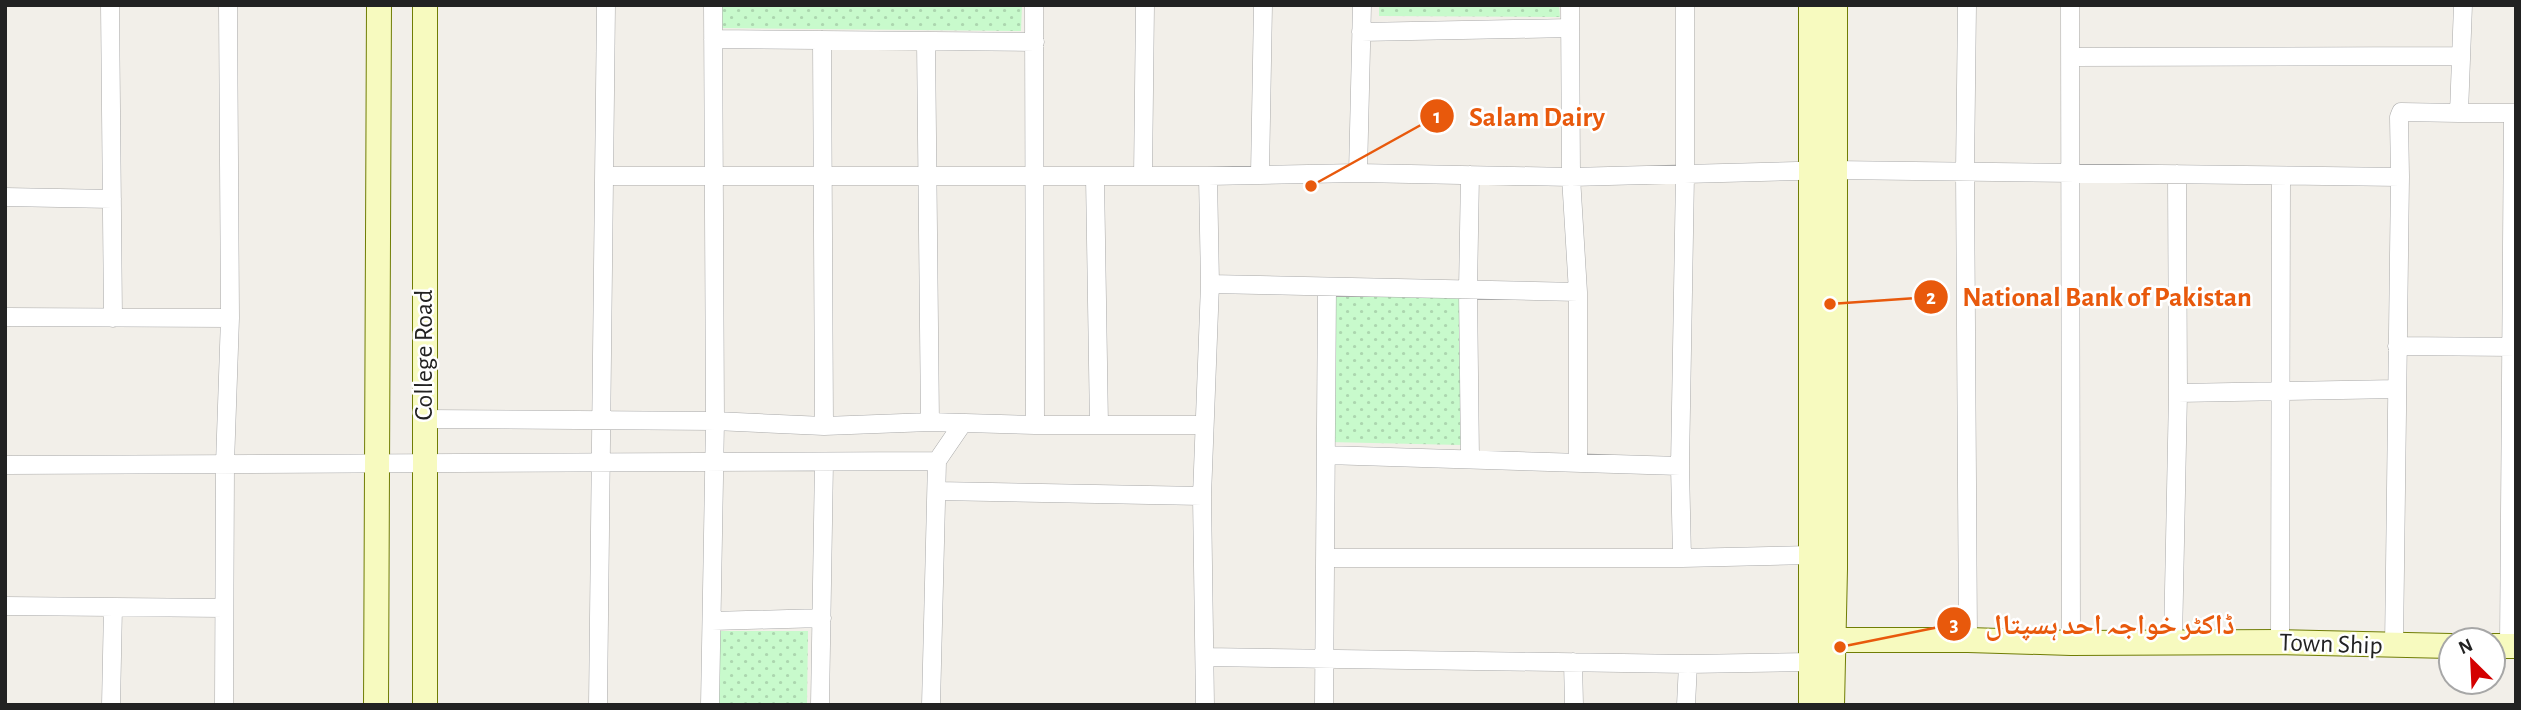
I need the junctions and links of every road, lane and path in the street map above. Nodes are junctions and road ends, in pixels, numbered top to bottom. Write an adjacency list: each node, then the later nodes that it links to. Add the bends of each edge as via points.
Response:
1 (110, 5): 48 (street)
2 (228, 5): 55 (street)
3 (379, 5): 73 (main road, College Road)
4 (425, 5): 61 (main road, College Road)
5 (606, 5): 36 (street)
6 (713, 5): 20 (street)
7 (1034, 5): 23 (street)
8 (1145, 5): 38 (street)
9 (1263, 5): 32 (street)
10 (1362, 5): 19 (street)
11 (1570, 5): 18 (street)
12 (1685, 5): 35 (street)
13 (1811, 5): 28 (main road)
14 (1835, 5): 28 (main road)
15 (1966, 5): 29 (street)
16 (2070, 5): 25 (street)
17 (2463, 5): 24 (street)
18 (1570, 28): 19 (street); 45 (street)
19 (1361, 32): 30 (street)
20 (713, 39): 21 (street); 37 (street)
21 (822, 40): 22 (street); 41 (street)
22 (926, 41): 23 (street); 42 (street)
23 (1035, 42): 43 (street)
24 (2461, 56): 25 (street); 26 (street)
25 (2070, 57): 31 (street)
26 (2459, 113): 27 (street); 46 (street, via 2401,112)
27 (2515, 113): 57 (street)
28 (1822, 170): 29 (street); 35 (street); 84 (main road); 93 (main road, via 1835,569)
29 (1965, 171): 31 (street); 94 (street)
30 (1358, 173): 32 (street); 34 (street)
31 (2070, 173): 33 (street); 97 (street)
32 (1260, 174): 39 (street)
33 (2177, 174): 40 (street); 60 (street)
34 (1470, 175): 45 (street); 51 (street)
35 (1685, 175): 45 (street); 81 (street)
36 (604, 176): 37 (street); 62 (street)
37 (713, 176): 41 (street); 63 (street)
38 (1143, 176): 39 (street); 44 (street)
39 (1208, 176): 49 (street)
40 (2281, 176): 46 (street); 59 (street)
41 (823, 177): 42 (street); 69 (street)
42 (928, 177): 43 (street); 64 (street)
43 (1035, 177): 44 (street); 66 (street)
44 (1095, 177): 67 (street)
45 (1571, 177): 52 (street)
46 (2400, 177): 56 (street)
47 (5, 197): 48 (street)
48 (112, 199): 54 (street)
49 (1210, 284): 50 (street); 68 (street)
50 (1327, 287): 51 (street); 70 (street)
51 (1468, 290): 52 (street); 71 (street)
52 (1578, 292): 77 (street)
53 (5, 317): 54 (street)
54 (113, 318): 55 (street)
55 (230, 318): 78 (street)
56 (2397, 346): 57 (street); 58 (street)
57 (2514, 347): 92 (street)
58 (2397, 389): 59 (street); 98 (street)
59 (2283, 390): 60 (street); 96 (street)
60 (2178, 393): 95 (street)
61 (424, 419): 62 (street); 79 (main road, College Road)
62 (602, 420): 63 (street); 74 (street)
63 (715, 421): 69 (street); 75 (street)
64 (930, 422): 65 (street); 69 (street)
65 (963, 423): 66 (street); 72 (street)
66 (1035, 425): 67 (street)
67 (1099, 425): 68 (street)
68 (1203, 425): 83 (street)
69 (824, 426)
70 (1326, 456): 71 (street); 85 (street)
71 (1470, 459): 77 (street)
72 (937, 461): 76 (street); 82 (street)
73 (377, 462): 78 (street); 79 (street); 107 (main road, College Road)
74 (601, 462): 75 (street); 79 (street); 109 (street)
75 (714, 462): 76 (street); 91 (street)
76 (824, 462): 90 (street)
77 (1578, 463): 81 (street)
78 (225, 464): 80 (street); 89 (street)
79 (425, 464): 108 (main road, College Road)
80 (5, 465)
81 (1680, 466): 86 (street)
82 (937, 491): 83 (street); 112 (street)
83 (1202, 496): 100 (street)
84 (1812, 555): 86 (street); 103 (main road)
85 (1325, 558): 86 (street); 101 (street)
86 (1682, 558)
87 (5, 606): 88 (street)
88 (113, 607): 89 (street); 105 (street)
89 (225, 607): 106 (street)
90 (822, 618): 91 (street); 111 (street)
91 (712, 621): 110 (street)
92 (2507, 626)
93 (1833, 640): 94 (main road, Town Ship); 118 (main road)
94 (1968, 640): 97 (main road, Town Ship)
95 (2173, 641): 96 (main road, Town Ship); 97 (main road, Town Ship)
96 (2280, 642): 98 (main road, Town Ship)
97 (2071, 643)
98 (2394, 646): 99 (main road, Town Ship)
99 (2437, 646)
100 (1205, 657): 101 (street); 113 (street)
101 (1324, 658): 102 (street); 114 (street)
102 (1573, 662): 104 (street); 115 (street)
103 (1811, 662): 104 (street); 117 (main road)
104 (1688, 664): 116 (street)
105 (111, 705)
106 (224, 705)
107 (376, 705)
108 (425, 705)
109 (598, 705)
110 (710, 705)
111 (820, 705)
112 (931, 705)
113 (1205, 705)
114 (1324, 705)
115 (1574, 705)
116 (1686, 705)
117 (1811, 705)
118 (1832, 705)

